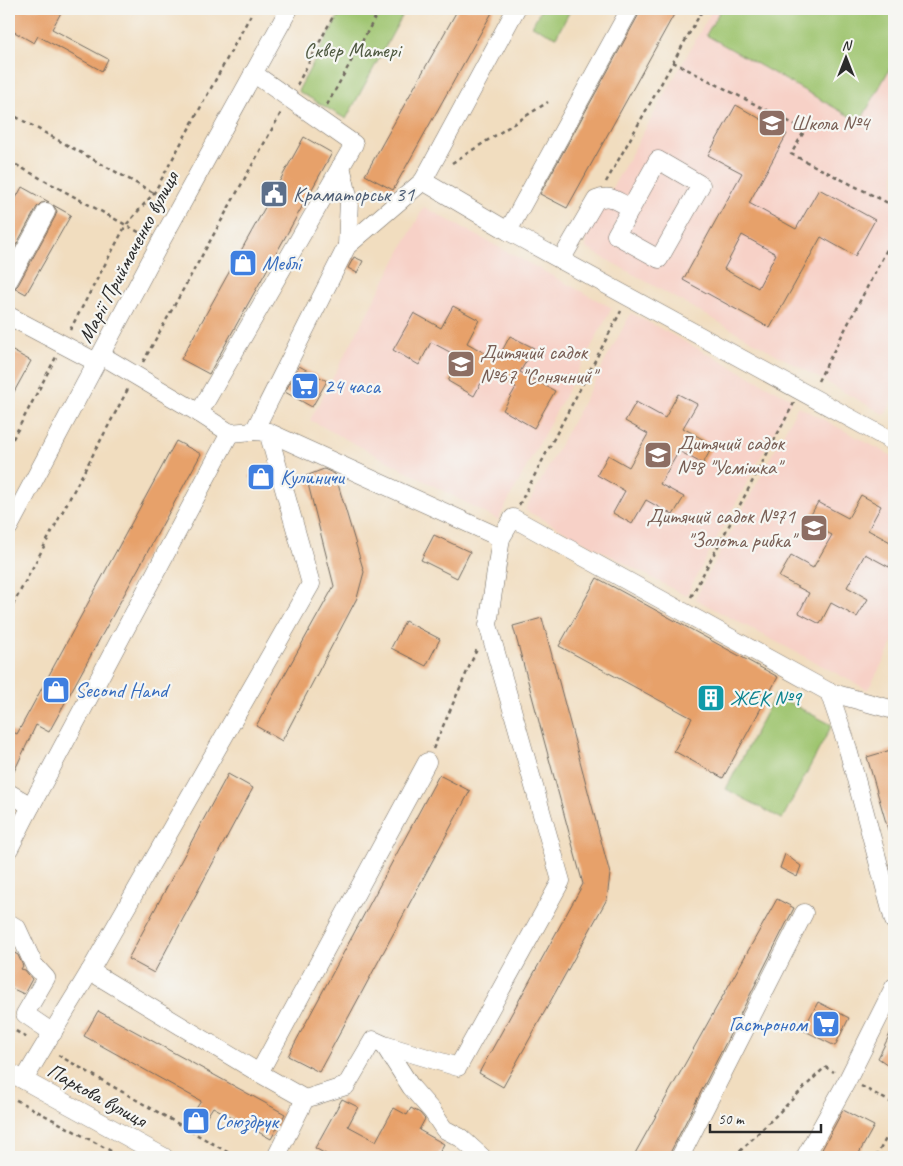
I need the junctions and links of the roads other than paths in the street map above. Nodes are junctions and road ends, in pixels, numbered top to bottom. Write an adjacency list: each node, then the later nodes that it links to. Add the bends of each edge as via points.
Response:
1 (289, 9): 4 (street, Марії Приймаченко вулиця)
2 (516, 9): 6 (street)
3 (630, 9): 9 (street)
4 (253, 74): 5 (street, via 354,144); 14 (street, Марії Приймаченко вулиця)
5 (341, 166): 10 (street, via 350,200); 15 (street)
6 (423, 181): 9 (street); 10 (street)
7 (630, 207): 7 (street, via 616,235 659,259 701,185 658,160); 11 (street, via 610,197 596,200)
8 (46, 212): 12 (street)
9 (508, 230): 11 (street)
10 (347, 246): 16 (street)
11 (561, 260): 18 (street)
12 (9, 280)
13 (9, 316): 14 (street, via 62,344)
14 (99, 358): 15 (street, via 136,375); 19 (street, Марії Приймаченко вулиця)
15 (199, 413): 17 (street)
16 (261, 431): 17 (street); 20 (street); 30 (street, via 311,584)
17 (230, 433): 25 (street)
18 (894, 442)
19 (9, 527)
20 (501, 538): 21 (street, via 513,518); 33 (street, via 488,625 561,881 458,1067)
21 (829, 692): 22 (street); 28 (street, via 846,742)
22 (894, 710)
23 (427, 762): 35 (street)
24 (9, 793): 25 (street)
25 (31, 806): 26 (street)
26 (9, 849)
27 (804, 913): 41 (street)
28 (894, 921)
29 (9, 923): 32 (street, via 17,928 34,965 46,978 25,1014)
30 (90, 971): 32 (street); 35 (street)
31 (894, 987): 42 (street)
32 (48, 1040): 36 (street)
33 (384, 1045): 37 (street, via 374,1040 346,1086); 40 (street, via 444,1129 461,1138)
34 (9, 1072): 36 (street, Паркова вулиця)
35 (259, 1073): 37 (street)
36 (24, 1080): 38 (street, Паркова вулиця)
37 (305, 1099): 39 (street)
38 (164, 1157)
39 (276, 1157)
40 (482, 1157)
41 (680, 1157)
42 (805, 1157)

